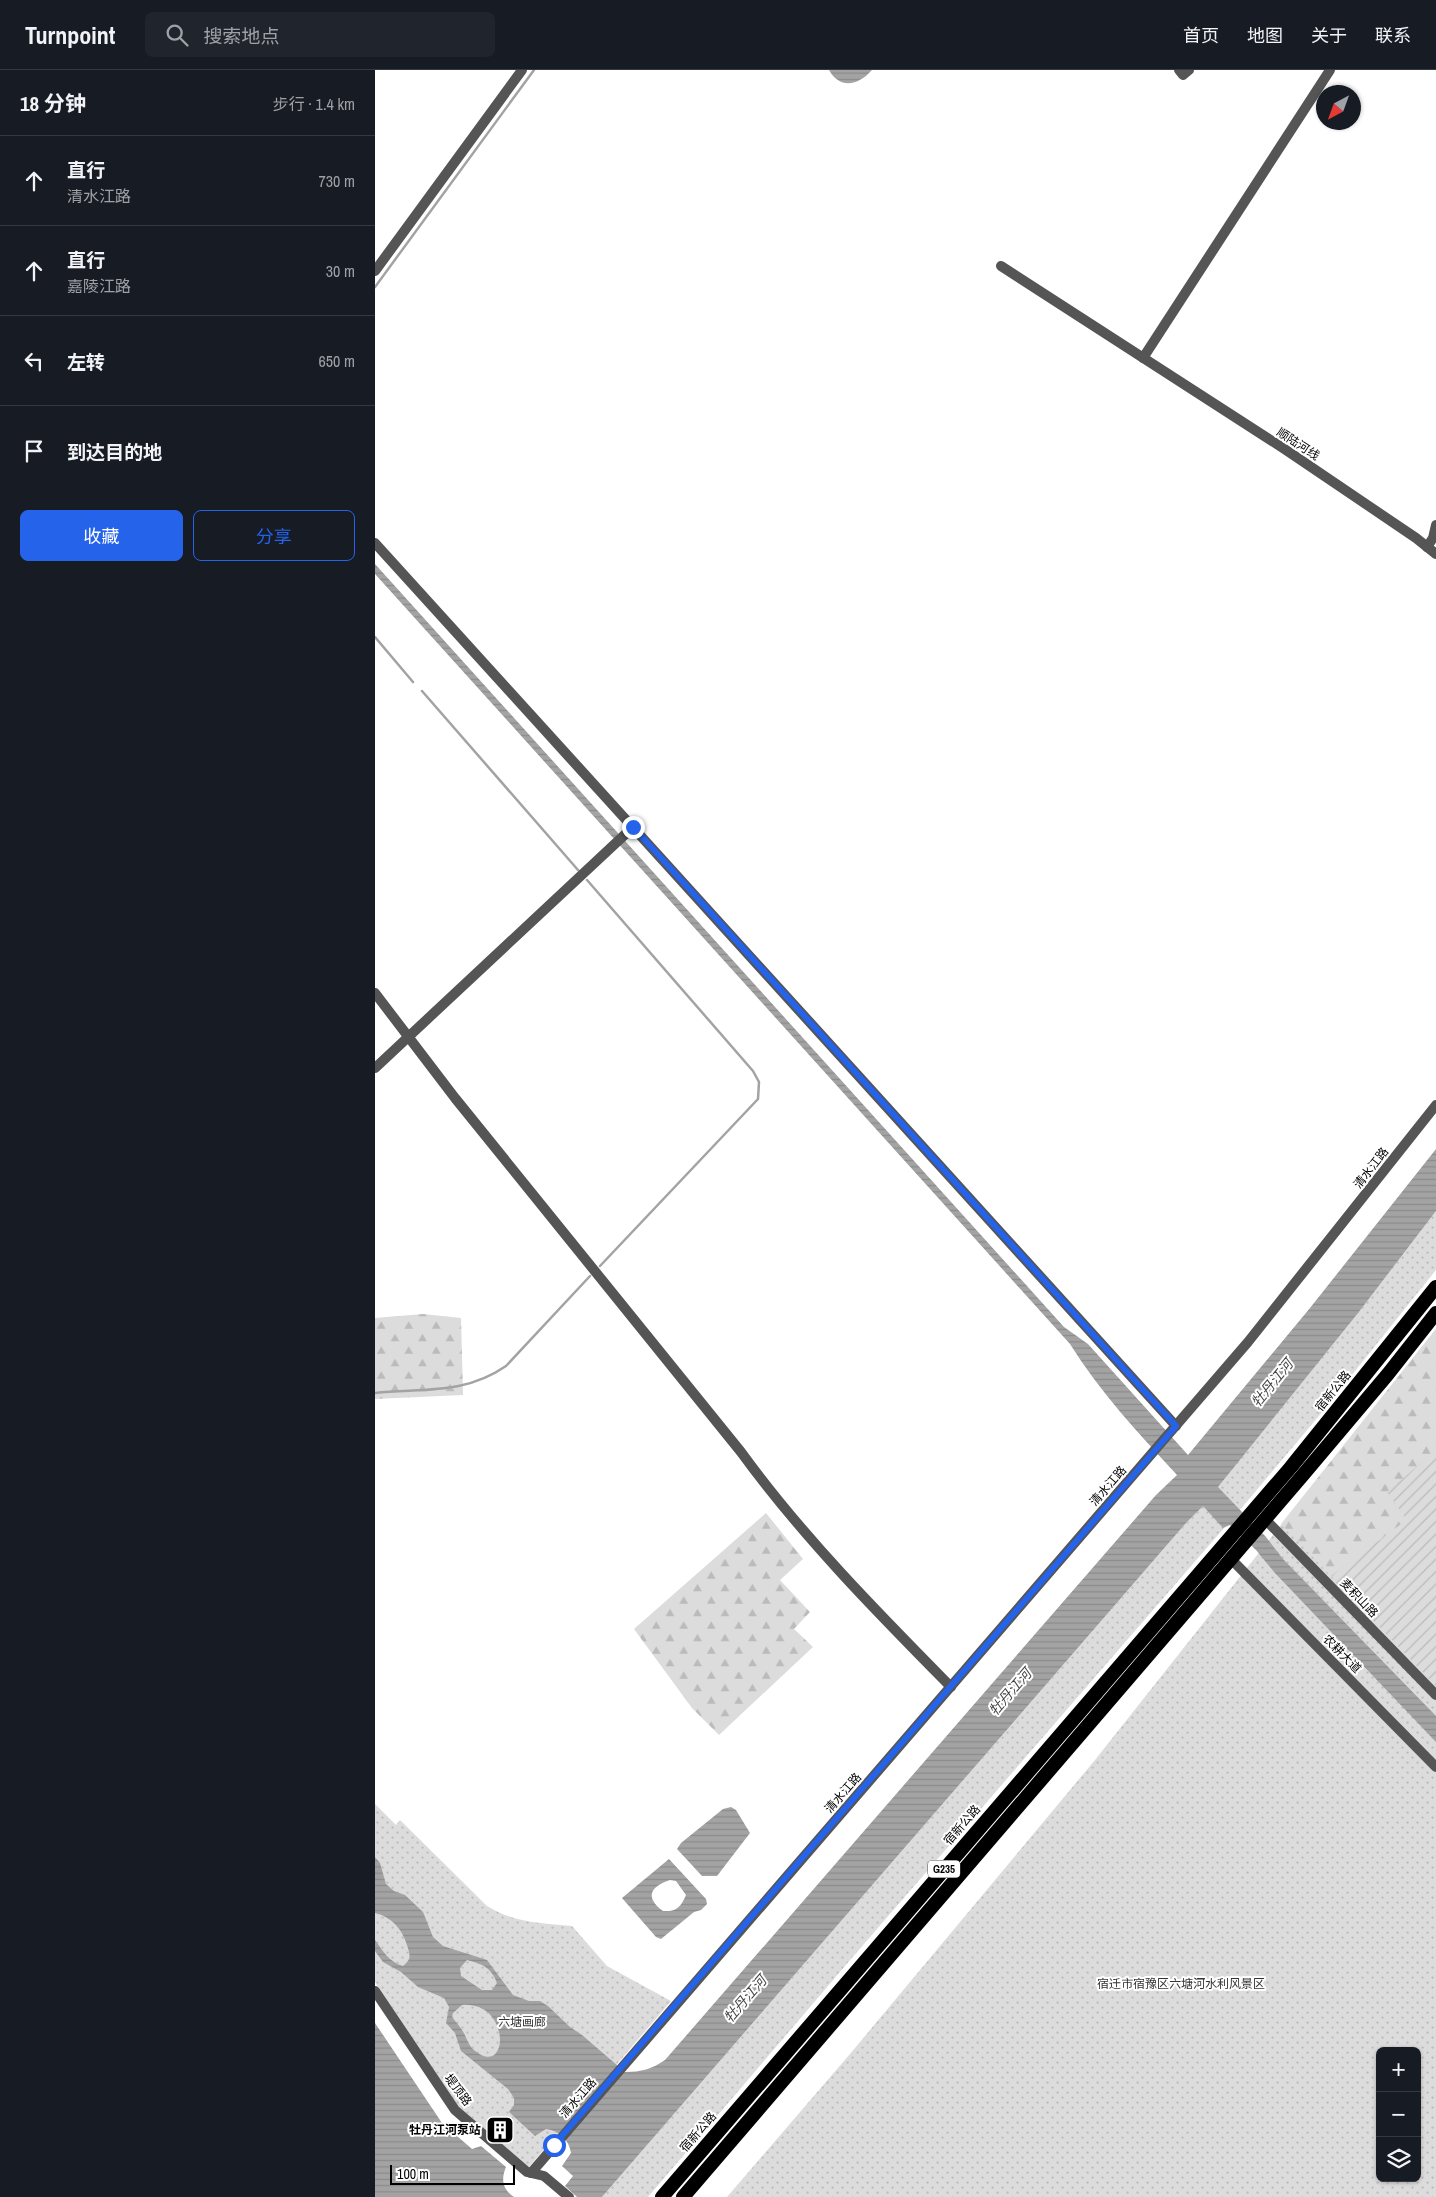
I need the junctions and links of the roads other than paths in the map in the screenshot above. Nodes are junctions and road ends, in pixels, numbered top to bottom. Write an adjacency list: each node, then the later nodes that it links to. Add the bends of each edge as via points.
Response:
1 (522, 70): 6 (street)
2 (1179, 70): 3 (street, via 1183,75)
3 (1189, 70)
4 (1330, 70): 7 (street)
5 (1001, 266): 7 (street, 顺陆河线)
6 (375, 271)
7 (1143, 358): 10 (street, 顺陆河线, via 1361,500)
8 (1436, 525): 10 (street)
9 (375, 543): 12 (street)
10 (1427, 547): 11 (street, 顺陆河线)
11 (1436, 554)
12 (630, 830): 14 (street); 19 (street)
13 (375, 994): 14 (street)
14 (410, 1036): 15 (street); 22 (street, via 455,1098 786,1512 873,1610)
15 (375, 1068)
16 (1436, 1105): 19 (street, 清水江路, via 1248,1342)
17 (1436, 1287): 28 (highway, 宿新公路 / G235, via 1291,1467)
18 (1436, 1313): 20 (highway, via 1389,1374)
19 (1174, 1428): 22 (street, 清水江路)
20 (1264, 1521): 21 (highway); 23 (street, 麦积山路)
21 (1234, 1555): 24 (street, 农耕大道); 29 (highway, G235)
22 (951, 1687): 26 (street, 清水江路)
23 (1436, 1695)
24 (1436, 1767)
25 (375, 1991): 26 (street, 堤顶路, via 455,2110 527,2172)
26 (531, 2172): 27 (street, 堤顶路, via 545,2176)
27 (569, 2197)
28 (662, 2197)
29 (683, 2197)

